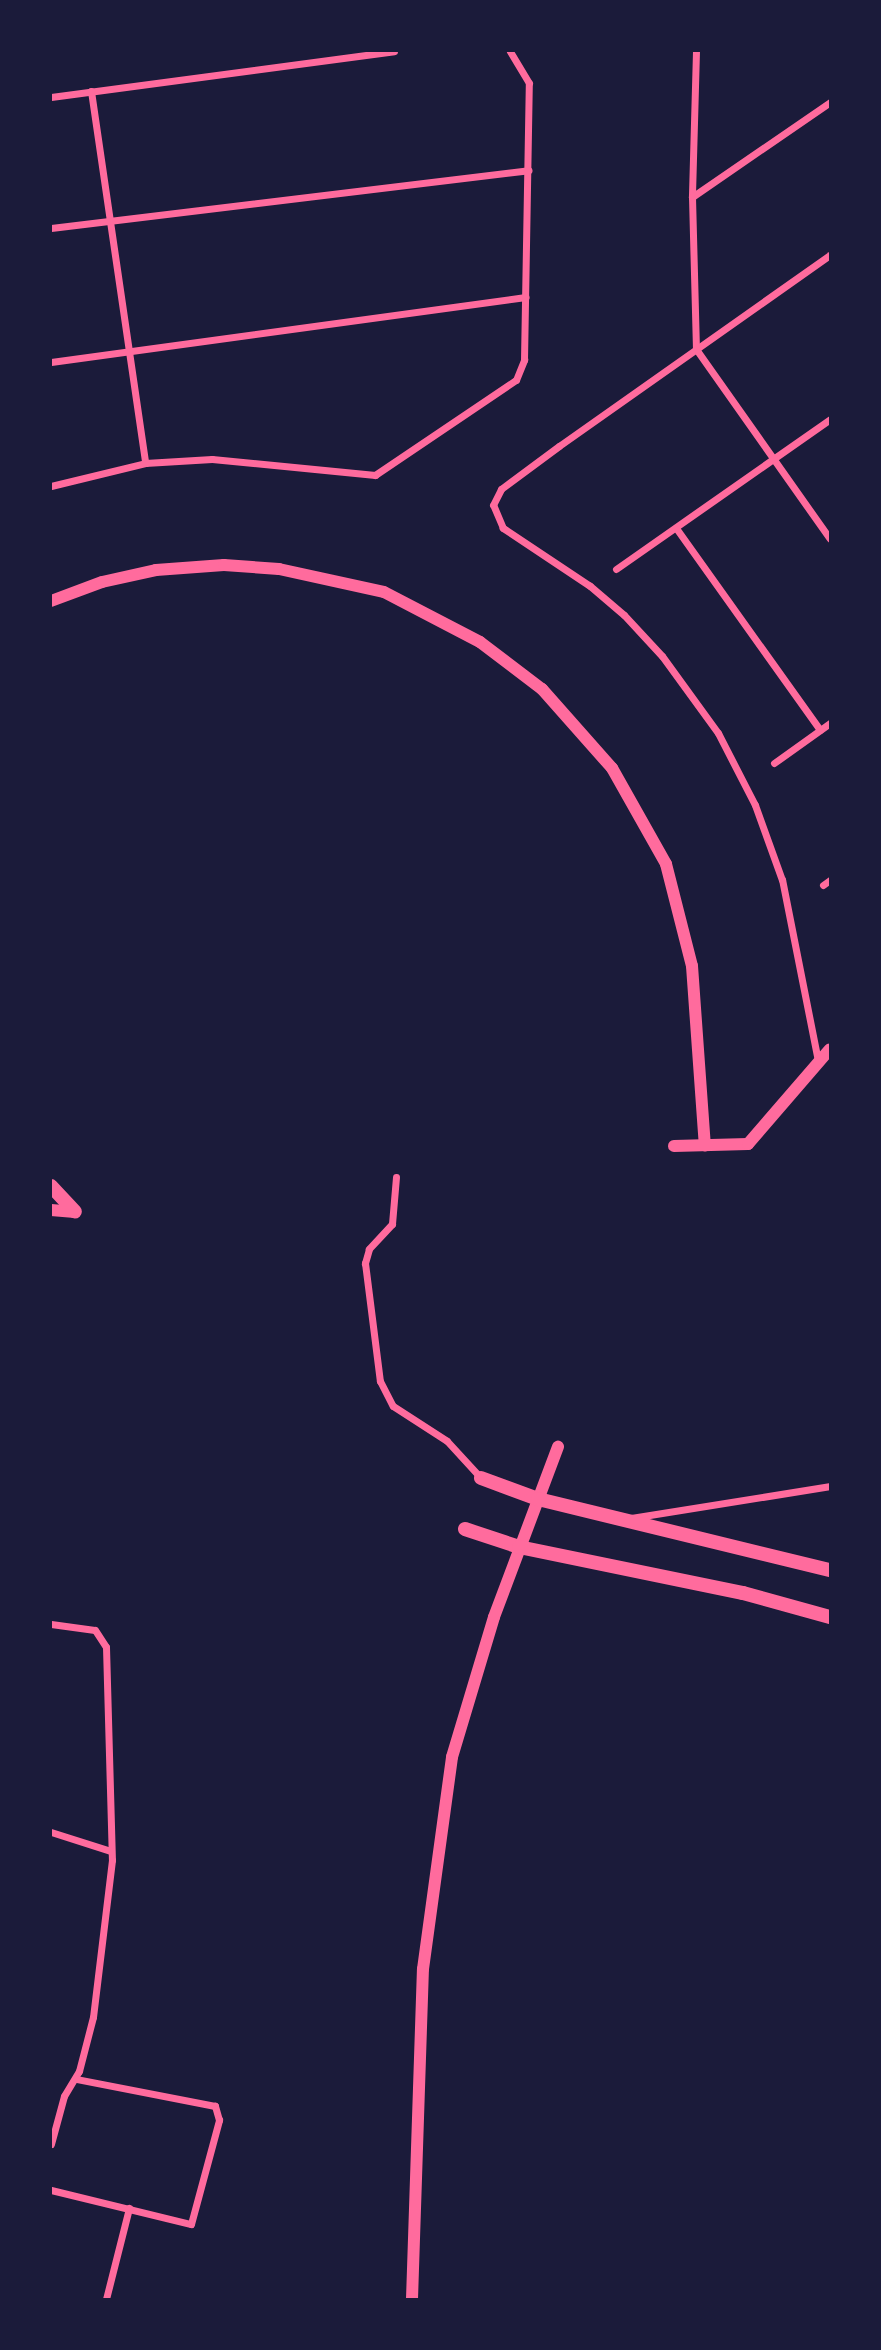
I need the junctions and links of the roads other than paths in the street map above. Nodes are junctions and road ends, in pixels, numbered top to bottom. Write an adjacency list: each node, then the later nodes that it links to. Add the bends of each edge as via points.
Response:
1 (394, 51): 4 (street)
2 (510, 51): 7 (street, via 529,82)
3 (696, 51): 8 (street)
4 (92, 91): 5 (street); 9 (street)
5 (51, 96)
6 (830, 102): 8 (street)
7 (528, 170): 9 (street); 12 (street)
8 (692, 197): 13 (street)
9 (108, 220): 10 (street); 14 (street)
10 (51, 228)
11 (830, 256): 13 (street)
12 (526, 298): 14 (street); 18 (street, via 524,359 516,380 382,473 367,477 295,465 212,459)
13 (696, 349): 17 (street); 28 (street, via 502,489 493,505 503,528 590,586 624,615 662,656 718,733 755,805 785,890)
14 (126, 352): 15 (street); 18 (street)
15 (51, 362)
16 (830, 419): 17 (street)
17 (776, 457): 20 (street); 21 (street)
18 (145, 463): 19 (street)
19 (51, 486)
20 (676, 528): 22 (street); 25 (street)
21 (830, 539)
22 (616, 569)
23 (51, 601): 30 (street, via 102,582 175,568 223,565 288,570 384,592 480,642 542,689 612,768 666,864 683,917 695,986)
24 (830, 723): 25 (street)
25 (820, 730): 26 (street)
26 (774, 763)
27 (830, 1049): 28 (street)
28 (818, 1061): 30 (street, via 748,1144)
29 (674, 1146): 30 (street)
30 (705, 1146)
31 (396, 1177): 36 (street, via 392,1224 369,1249 365,1263 380,1381 393,1406 447,1441)
32 (51, 1186): 34 (main road)
33 (51, 1210): 34 (street)
34 (75, 1212)
35 (558, 1447): 38 (street)
36 (481, 1478): 38 (main road)
37 (830, 1486): 39 (street)
38 (538, 1499): 39 (main road); 41 (street)
39 (620, 1520): 42 (main road)
40 (465, 1529): 41 (main road)
41 (519, 1547): 43 (main road, via 743,1593); 52 (street, via 472,1683 453,1757 430,1899 415,2132)
42 (830, 1570)
43 (830, 1617)
44 (51, 1624): 46 (street, via 95,1630 106,1647)
45 (51, 1832): 46 (street)
46 (111, 1851): 47 (street, via 101,1966)
47 (76, 2079): 48 (street, via 64,2096); 50 (street, via 215,2106 218,2112 191,2224)
48 (51, 2144)
49 (51, 2190): 50 (street)
50 (129, 2208): 51 (street)
51 (106, 2299)
52 (412, 2299)

